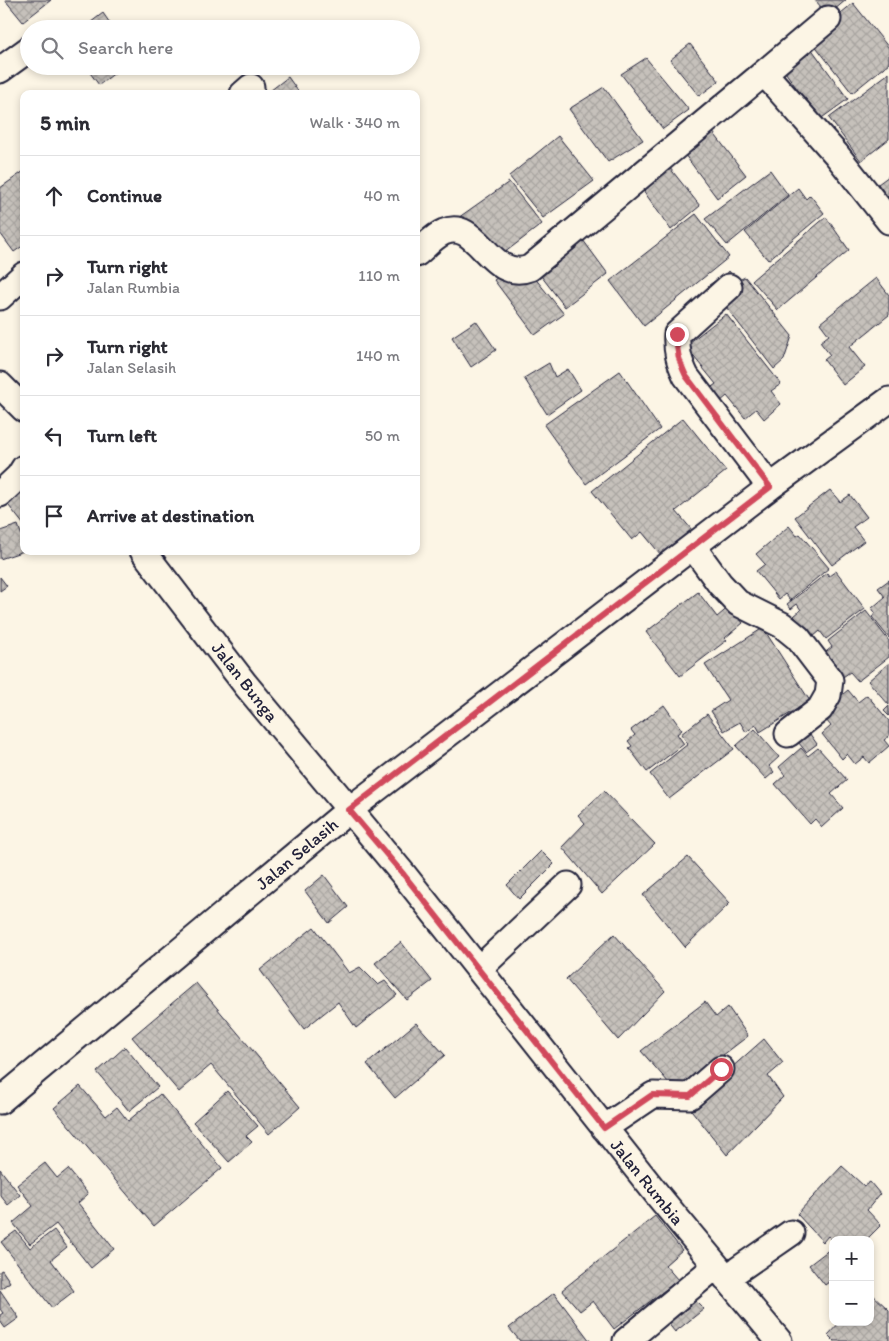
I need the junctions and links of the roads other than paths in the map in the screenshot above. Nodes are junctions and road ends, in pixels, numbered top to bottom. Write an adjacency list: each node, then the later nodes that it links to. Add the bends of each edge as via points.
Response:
1 (828, 19): 4 (street)
2 (20, 56): 3 (street)
3 (0, 70)
4 (764, 73): 5 (street, via 836,154); 6 (street, via 530,268 514,271 502,267 469,234 457,230 444,232)
5 (889, 221)
6 (420, 251)
7 (20, 279): 9 (street)
8 (729, 287): 14 (street, via 677,334 678,360 686,376)
9 (0, 297)
10 (0, 385): 12 (street)
11 (889, 400): 14 (street, Jalan Selasih)
12 (20, 406)
13 (20, 474): 15 (street)
14 (770, 487): 16 (street, Jalan Selasih)
15 (0, 494)
16 (693, 547): 18 (street, via 738,603 782,625 798,638 830,680 828,696 820,709); 19 (street, Jalan Selasih)
17 (146, 555): 19 (street, Jalan Bunga, via 245,684)
18 (788, 734)
19 (349, 810): 21 (street, Jalan Rumbia); 23 (street, Jalan Selasih)
20 (568, 885): 21 (street)
21 (479, 969): 24 (street, Jalan Rumbia)
22 (721, 1069): 24 (street, via 690,1096 652,1095)
23 (0, 1101)
24 (604, 1128): 26 (street, Jalan Rumbia)
25 (791, 1233): 26 (street)
26 (721, 1272): 27 (street); 28 (street, Jalan Rumbia)
27 (626, 1341)
28 (779, 1341)

